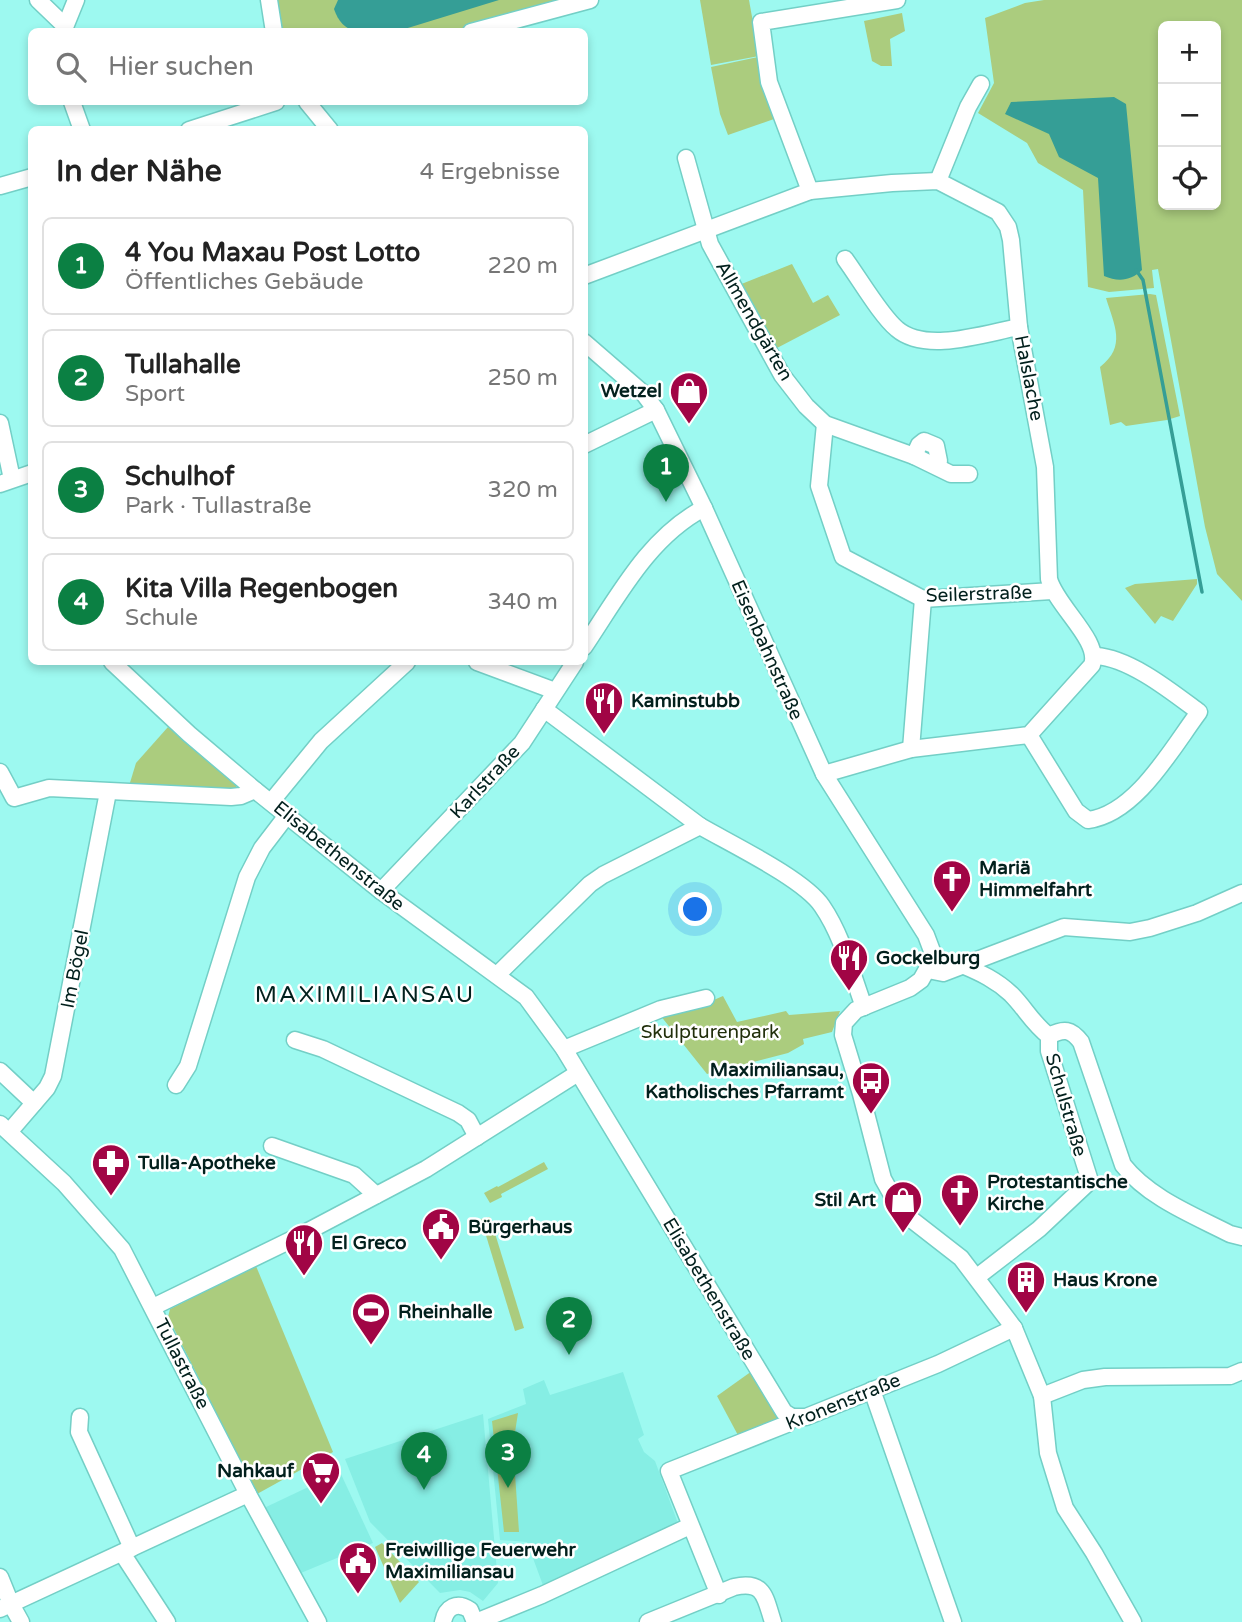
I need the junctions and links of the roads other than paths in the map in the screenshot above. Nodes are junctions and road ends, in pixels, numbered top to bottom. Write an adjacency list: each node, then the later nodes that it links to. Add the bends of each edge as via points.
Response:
1 (38, 0): 6 (street)
2 (76, 0): 7 (street)
3 (269, 0): 8 (street)
4 (590, 0): 9 (street)
5 (897, 0): 21 (street, via 761,22 769,82)
6 (63, 28)
7 (64, 28)
8 (273, 28)
9 (486, 28)
10 (981, 84): 19 (street)
11 (73, 105): 14 (street)
12 (267, 105): 15 (street)
13 (309, 105): 16 (street)
14 (81, 126)
15 (202, 126)
16 (327, 126)
17 (685, 158): 22 (street, Allmendgärten)
18 (28, 178): 20 (street)
19 (938, 181): 21 (street, Halslache); 25 (street, Halslache, via 1004,218 1011,240)
20 (0, 186)
21 (810, 191): 22 (street, Halslache)
22 (705, 231): 24 (street, Halslache); 29 (street, Allmendgärten, via 782,376)
23 (845, 259): 25 (street, via 888,318 907,335 930,342)
24 (588, 275)
25 (1019, 327): 35 (street, Halslache, via 1045,467 1047,568)
26 (588, 345): 27 (street, Eisenbahnstraße)
27 (656, 410): 30 (street); 34 (street, Eisenbahnstraße)
28 (0, 423): 33 (street)
29 (825, 424): 31 (street, Allmendgärten, via 951,474); 36 (street, Seilerstraße, via 819,486 843,558)
30 (588, 443)
31 (969, 474)
32 (28, 477): 33 (street)
33 (6, 481)
34 (704, 508): 37 (street, via 653,546); 48 (street, Eisenbahnstraße)
35 (1052, 591): 36 (street, Seilerstraße); 38 (street, Halslache)
36 (923, 599): 46 (street)
37 (588, 641)
38 (1096, 656): 45 (street); 45 (street, via 1125,663 1199,712 1142,789 1119,808 1088,820 1076,811)
39 (119, 665): 49 (street, Elisabethenstraße)
40 (404, 665): 51 (street, via 321,740)
41 (485, 665): 43 (street)
42 (573, 665): 43 (street, Karlstraße)
43 (555, 691): 44 (street, Karlstraße)
44 (544, 709): 53 (street); 54 (street, Karlstraße, via 522,743)
45 (1029, 735): 46 (street)
46 (911, 749): 48 (street)
47 (0, 772): 50 (street, via 14,798 49,788)
48 (824, 774): 57 (street, Eisenbahnstraße, via 926,935 932,951)
49 (255, 790): 50 (street, via 231,797); 51 (street, Elisabethenstraße)
50 (108, 792): 67 (street, Im Bögel, via 53,1076)
51 (271, 802): 52 (street, Elisabethenstraße)
52 (288, 814): 54 (street, Elisabethenstraße); 66 (street, via 247,877 188,1066)
53 (700, 826): 58 (street, via 590,884); 60 (street, via 796,882 822,906)
54 (381, 891): 58 (street, Elisabethenstraße)
55 (1242, 893): 56 (street, via 1150,929 1064,927)
56 (962, 965): 57 (street, via 943,973); 61 (street, Schulstraße, via 991,977)
57 (928, 970): 60 (street, via 910,988)
58 (497, 975): 63 (street, Elisabethenstraße, via 526,998)
59 (706, 998): 63 (street, via 661,1009)
60 (864, 1007): 73 (street, via 849,1015 843,1035 883,1180 907,1216 961,1258)
61 (1049, 1036): 72 (street, via 1068,1030 1081,1042 1123,1165 1132,1177 1156,1195); 73 (street, Schulstraße, via 1049,1051 1090,1181)
62 (295, 1040): 69 (street, via 458,1113)
63 (564, 1049): 65 (street, Elisabethenstraße)
64 (0, 1071): 67 (street)
65 (578, 1073): 69 (street); 80 (street, Elisabethenstraße, via 784,1412)
66 (176, 1085)
67 (34, 1103): 68 (street, Im Bögel)
68 (5, 1127): 74 (street, Tullastraße, via 114,1238)
69 (477, 1137): 71 (street)
70 (272, 1146): 71 (street, via 354,1175)
71 (376, 1195): 74 (street)
72 (1242, 1237)
73 (977, 1277): 75 (street)
74 (153, 1307): 81 (street, Tullastraße)
75 (1014, 1328): 77 (street, Kronenstraße); 78 (street)
76 (1242, 1371): 78 (street, via 1230,1376 1105,1377)
77 (872, 1390): 80 (street, Kronenstraße, via 806,1417); 94 (street)
78 (1042, 1396): 95 (street, via 1048,1452 1065,1508)
79 (80, 1417): 83 (street, via 79,1432)
80 (792, 1417): 82 (street, Kronenstraße, via 787,1424 669,1471)
81 (248, 1494): 83 (street); 89 (street, Tullastraße)
82 (690, 1526): 85 (street); 91 (street)
83 (127, 1551): 86 (street); 88 (street)
84 (0, 1577): 86 (street)
85 (719, 1595): 92 (street); 93 (street, via 734,1587 754,1586 762,1591)
86 (5, 1606): 87 (street)
87 (21, 1622)
88 (167, 1622)
89 (318, 1622)
90 (443, 1622): 91 (street, via 449,1608 460,1605 470,1611)
91 (475, 1622)
92 (648, 1622)
93 (774, 1622)
94 (953, 1622)
95 (1133, 1622)

